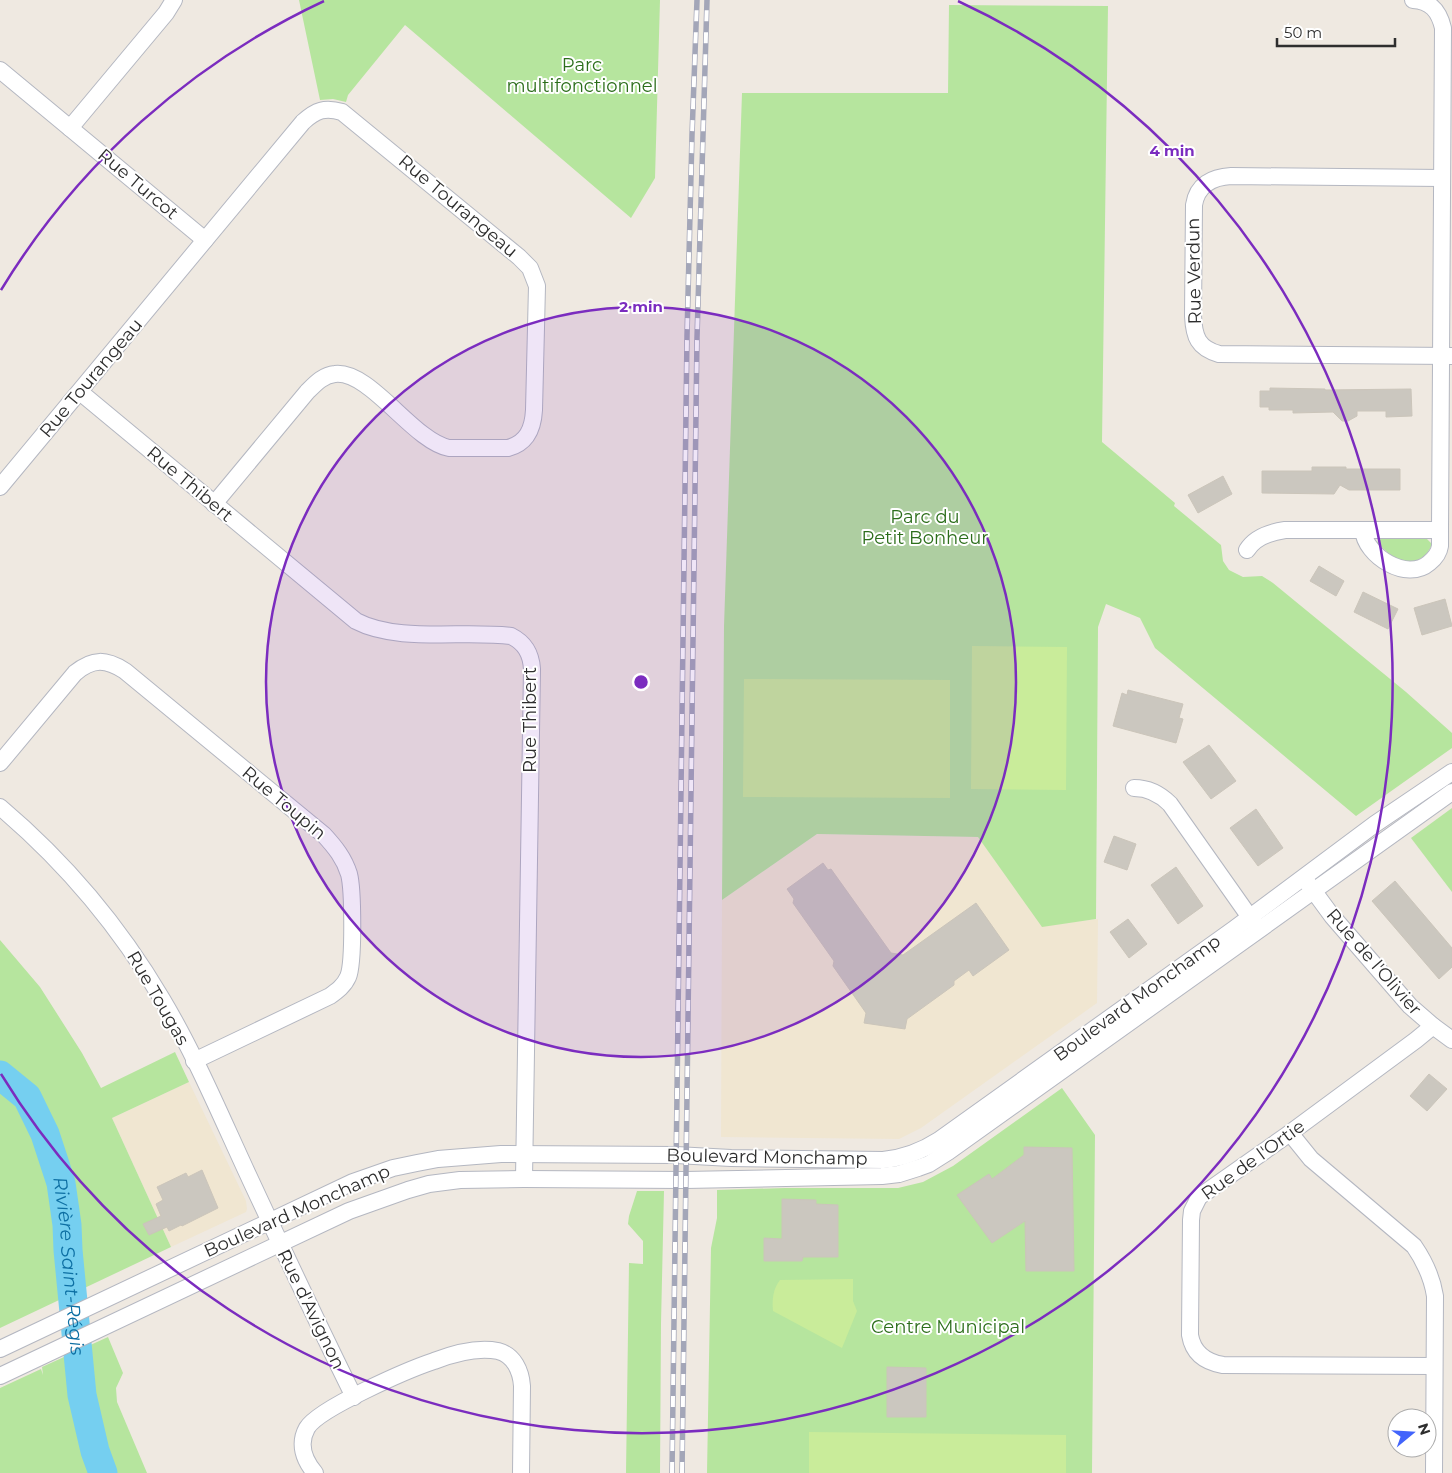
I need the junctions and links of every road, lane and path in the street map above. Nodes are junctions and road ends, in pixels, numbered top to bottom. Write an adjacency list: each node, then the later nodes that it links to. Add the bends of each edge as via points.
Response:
1 (174, 0): 4 (street)
2 (1413, 0): 5 (street, via 1435,8 1443,28)
3 (0, 70): 4 (street, Rue Turcot)
4 (70, 128): 6 (street, Rue Turcot)
5 (1442, 178): 7 (street); 7 (street, Rue Verdun, via 1231,176 1205,183 1197,193 1194,205 1192,316 1199,342 1210,352 1219,354)
6 (205, 240): 8 (street, Rue Tourangeau); 10 (street, Rue Tourangeau, via 303,122 312,114 331,109 342,112 359,124 525,262 537,286 534,420 528,435 516,446 441,447 358,380 336,374 315,384)
7 (1447, 356): 12 (street)
8 (80, 392): 9 (street, Rue Tourangeau); 10 (street, Rue Thibert)
9 (0, 487)
10 (214, 504): 26 (street, Rue Thibert, via 347,614 366,626 396,632 511,636 519,640 529,654 532,669)
11 (1363, 530): 12 (street); 12 (street, via 1366,542 1383,559 1402,569 1414,570 1424,567 1437,554); 13 (street, via 1286,530 1258,540)
12 (1440, 530)
13 (1248, 550)
14 (0, 763): 24 (street, Rue Toupin, via 76,673 88,664 108,662 133,677 324,835 339,853 349,873 352,896 351,966 345,983 330,996)
15 (1452, 772): 19 (street, Boulevard Monchamp)
16 (1134, 788): 21 (street, via 1149,790 1170,804)
17 (1452, 792): 20 (street, Boulevard Monchamp)
18 (0, 807): 24 (street, Rue Tougas, via 47,850 108,919 163,1000)
19 (1304, 876): 20 (street, Rue de l'Olivier); 21 (street, Boulevard Monchamp)
20 (1313, 891): 21 (street, Boulevard Monchamp); 22 (street, Rue de l'Olivier, via 1402,998)
21 (1254, 923): 26 (street, Boulevard Monchamp, via 939,1140 904,1156 883,1160); 27 (street, Boulevard Monchamp, via 948,1152 918,1168 899,1174 866,1176)
22 (1433, 1026): 23 (street, Rue de l'Olivier); 25 (street, Rue de l'Ortie)
23 (1452, 1040)
24 (194, 1061): 28 (street, Rue Tougas)
25 (1290, 1133): 31 (street, via 1311,1159 1406,1238 1426,1264 1435,1296); 31 (street, Rue de l'Ortie, via 1206,1191 1195,1204 1191,1220 1190,1334 1195,1349 1206,1360 1223,1365)
26 (524, 1154): 27 (street, Rue Thibert); 28 (street, Boulevard Monchamp, via 438,1159 393,1168 353,1182)
27 (524, 1179): 29 (street, Boulevard Monchamp, via 429,1184 356,1208)
28 (270, 1221): 29 (street, Rue d'Avignon); 30 (street, Boulevard Monchamp)
29 (280, 1243): 32 (street, Boulevard Monchamp); 33 (street, Rue d'Avignon)
30 (0, 1349)
31 (1434, 1366): 36 (street)
32 (0, 1376)
33 (354, 1397): 34 (street, via 321,1414 308,1427 302,1446); 35 (street, via 415,1368 451,1356 482,1351 504,1354 514,1361 521,1380)
34 (315, 1473)
35 (521, 1473)
36 (1434, 1473)

